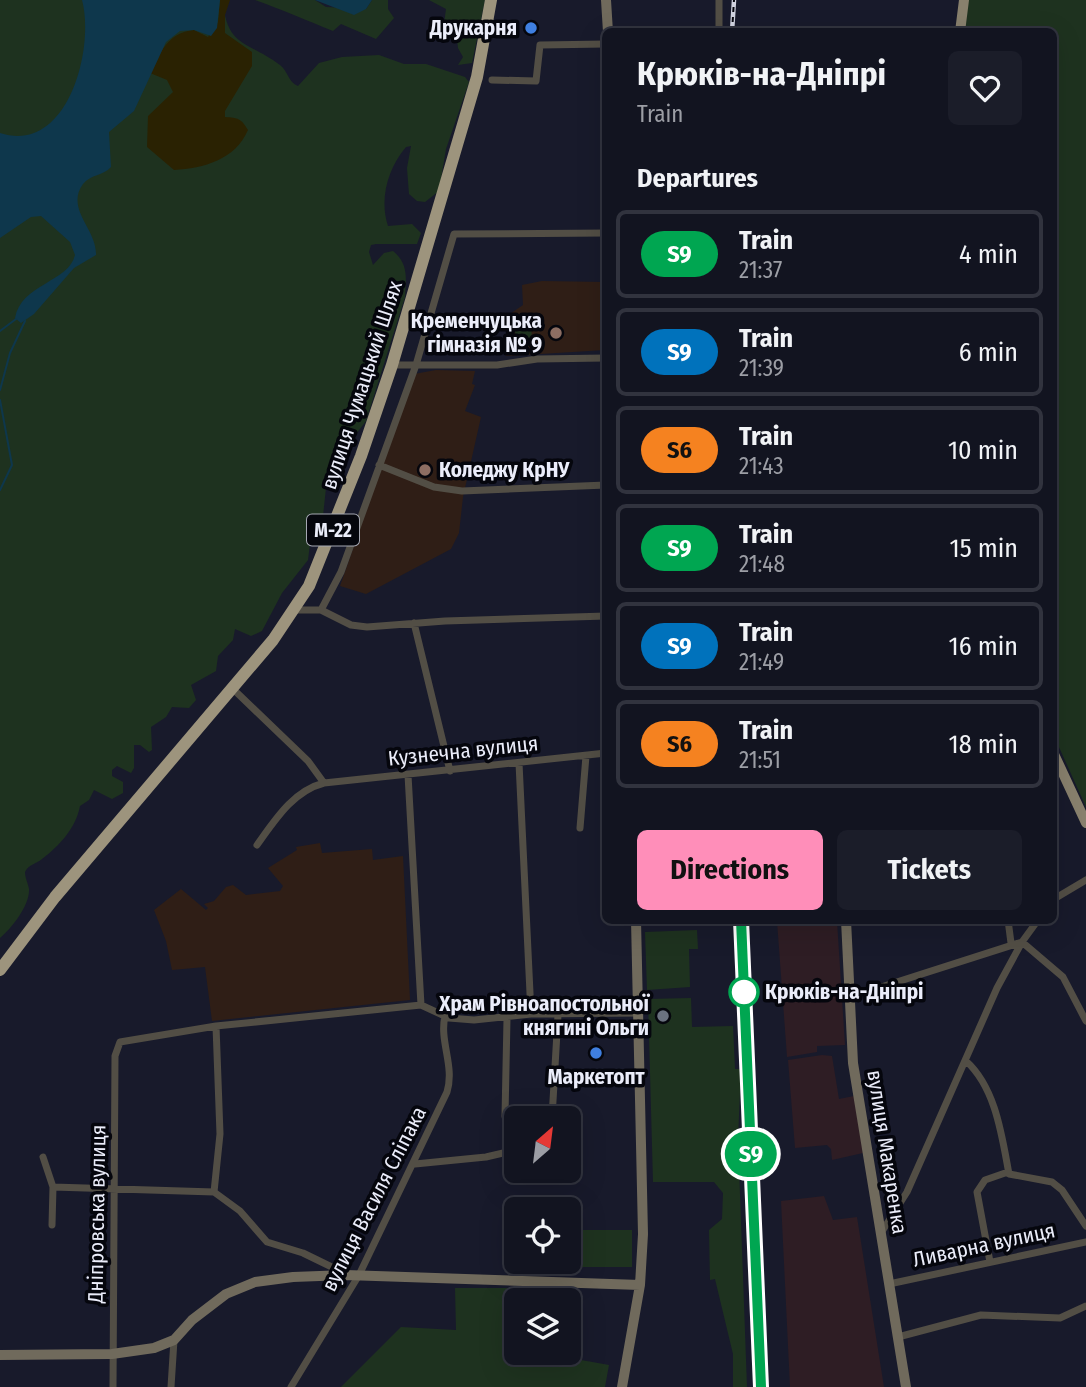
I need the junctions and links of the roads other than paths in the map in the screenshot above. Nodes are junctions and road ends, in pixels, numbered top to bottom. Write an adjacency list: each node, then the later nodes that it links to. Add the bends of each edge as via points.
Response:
1 (491, 0): 12 (highway, вулиця Чумацький Шлях / М-22, via 477,77)
2 (606, 0): 5 (main road)
3 (719, 0): 6 (street)
4 (964, 0): 7 (main road)
5 (608, 28)
6 (719, 28)
7 (960, 28)
8 (602, 44): 9 (street, via 540,45 536,81)
9 (492, 80)
10 (602, 233): 13 (street, via 454,234)
11 (602, 358): 13 (street)
12 (392, 365): 13 (street); 16 (highway, вулиця Чумацький Шлях / М-22, via 322,560)
13 (416, 365): 14 (street)
14 (379, 465): 15 (street, via 434,486 462,491); 17 (street, via 341,572)
15 (602, 485)
16 (296, 610): 17 (street); 20 (highway, вулиця Чумацький Шлях / М-22)
17 (321, 610): 19 (street, via 351,625)
18 (602, 616): 19 (street)
19 (414, 623): 25 (street)
20 (232, 688): 27 (street, via 308,761); 39 (highway, вулиця Чумацький Шлях / М-22, via 55,897)
21 (602, 754): 22 (street, Кузнечна вулиця)
22 (586, 756): 24 (street, Кузнечна вулиця); 29 (street)
23 (1057, 760): 28 (main road)
24 (519, 763): 25 (street, Кузнечна вулиця); 43 (street)
25 (450, 771): 26 (street, Кузнечна вулиця)
26 (408, 775): 27 (street, Кузнечна вулиця); 41 (street)
27 (324, 783): 30 (street, Кузнечна вулиця, via 291,803)
28 (1086, 823)
29 (580, 828)
30 (257, 845)
31 (1086, 880): 32 (street)
32 (1057, 897)
33 (636, 924): 42 (main road)
34 (846, 924): 40 (main road, вулиця Макаренка)
35 (1009, 924): 38 (street)
36 (1035, 924): 37 (street)
37 (1022, 942): 38 (street); 47 (street, via 1058,972); 49 (street)
38 (1011, 943): 40 (street)
39 (0, 970)
40 (850, 997): 61 (main road, вулиця Макаренка, via 853,1063)
41 (421, 1005): 45 (street); 48 (street)
42 (640, 1013): 44 (street); 67 (main road)
43 (531, 1014): 44 (street); 46 (street)
44 (558, 1015): 51 (street)
45 (445, 1016): 46 (street); 54 (street, вулиця Василя Сліпака, via 450,1083)
46 (507, 1019): 50 (street)
47 (1086, 1021)
48 (216, 1026): 57 (street, Дніпровська вулиця, via 120,1042 115,1056); 58 (street, via 220,1133)
49 (966, 1061): 55 (street, via 993,1107); 61 (street, via 901,1204)
50 (505, 1106)
51 (553, 1106)
52 (504, 1151): 54 (street)
53 (43, 1157): 56 (street)
54 (415, 1164): 65 (street, вулиця Василя Сліпака)
55 (1008, 1172): 60 (street, via 1052,1182); 63 (street, via 985,1180 976,1192)
56 (53, 1187): 57 (street); 59 (street)
57 (115, 1188): 58 (street); 71 (street, Дніпровська вулиця)
58 (214, 1192): 64 (street, via 240,1211 267,1242 303,1253)
59 (52, 1225)
60 (1086, 1226)
61 (881, 1233): 66 (main road, вулиця Макаренка)
62 (1086, 1242): 63 (street, Ливарна вулиця)
63 (990, 1262): 66 (street, Ливарна вулиця)
64 (346, 1275): 65 (main road); 70 (main road, via 246,1284 204,1309)
65 (359, 1275): 67 (main road); 75 (street, вулиця Василя Сліпака)
66 (889, 1284): 69 (main road, вулиця Макаренка)
67 (640, 1285): 76 (main road)
68 (1086, 1306): 69 (street, via 1051,1319 981,1315)
69 (898, 1337): 77 (main road, вулиця Макаренка)
70 (174, 1340): 71 (main road, via 155,1348); 74 (street)
71 (112, 1354): 72 (main road); 73 (street, Дніпровська вулиця)
72 (0, 1355)
73 (113, 1387)
74 (171, 1387)
75 (290, 1387)
76 (622, 1387)
77 (906, 1387)

